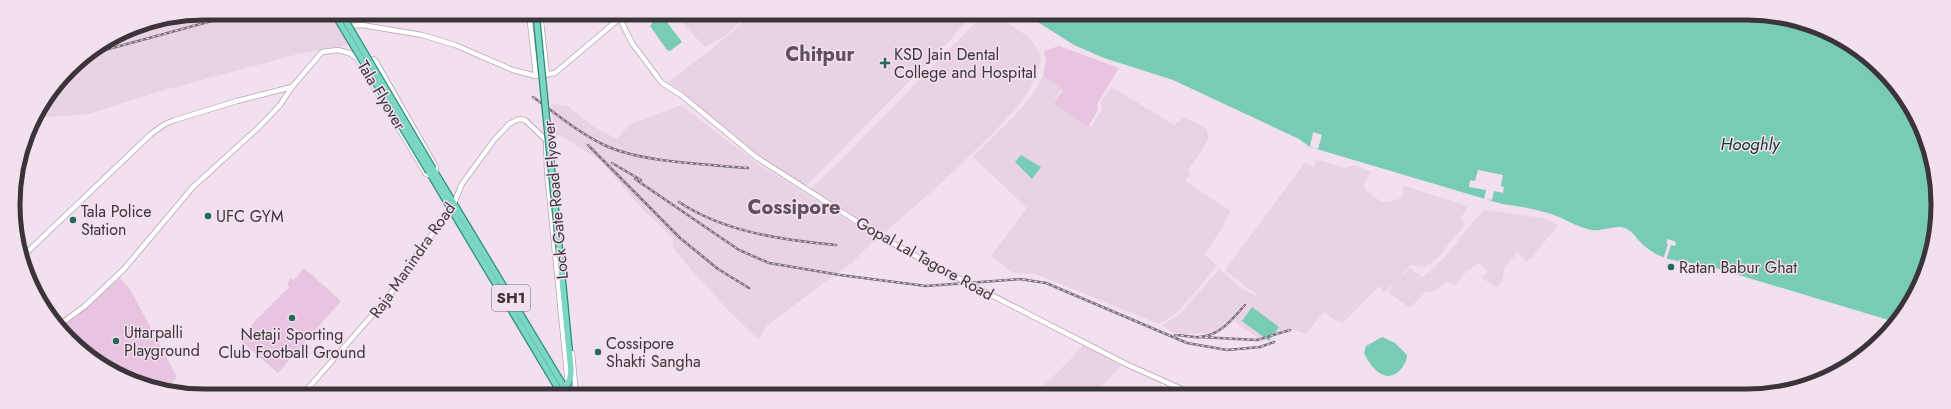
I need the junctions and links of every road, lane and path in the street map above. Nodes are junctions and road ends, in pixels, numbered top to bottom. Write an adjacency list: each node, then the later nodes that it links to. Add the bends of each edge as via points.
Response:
1 (338, 20): 14 (main road, Tala Flyover / SH1, bridge)
2 (345, 20): 8 (main road, Tala Flyover, bridge)
3 (530, 20): 11 (street)
4 (537, 20): 23 (main road, Lock Gate Road Flyover, bridge, via 571,376)
5 (541, 20): 10 (street)
6 (613, 20): 10 (street, via 555,73)
7 (620, 20): 25 (street, Gopal Lal Tagore Road, via 632,43 662,83 756,157 881,238 1126,364)
8 (348, 26): 11 (street, via 422,35); 14 (main road, Tala Flyover, bridge)
9 (361, 66): 12 (street, via 357,58 350,53 325,50); 14 (street, via 426,174); 14 (street, via 375,60 436,167)
10 (547, 75): 11 (street)
11 (536, 76)
12 (292, 87): 17 (street, via 165,124 151,134); 18 (street, via 280,105 258,128 193,187 124,269 85,306)
13 (546, 139): 15 (street, Raja Manindra Road, via 525,120 519,119 509,124 462,184); 22 (street); 24 (street, Raja Manindra Road, via 552,146)
14 (433, 173): 15 (main road, SH1); 16 (main road, SH1)
15 (454, 202): 16 (street, Raja Manindra Road); 20 (main road, SH1)
16 (451, 210): 19 (street, Raja Manindra Road, via 389,296); 21 (main road, SH1)
17 (27, 254)
18 (63, 322)
19 (307, 389)
20 (563, 389)
21 (563, 389)
22 (565, 389)
23 (566, 389)
24 (575, 389)
25 (1182, 389)

